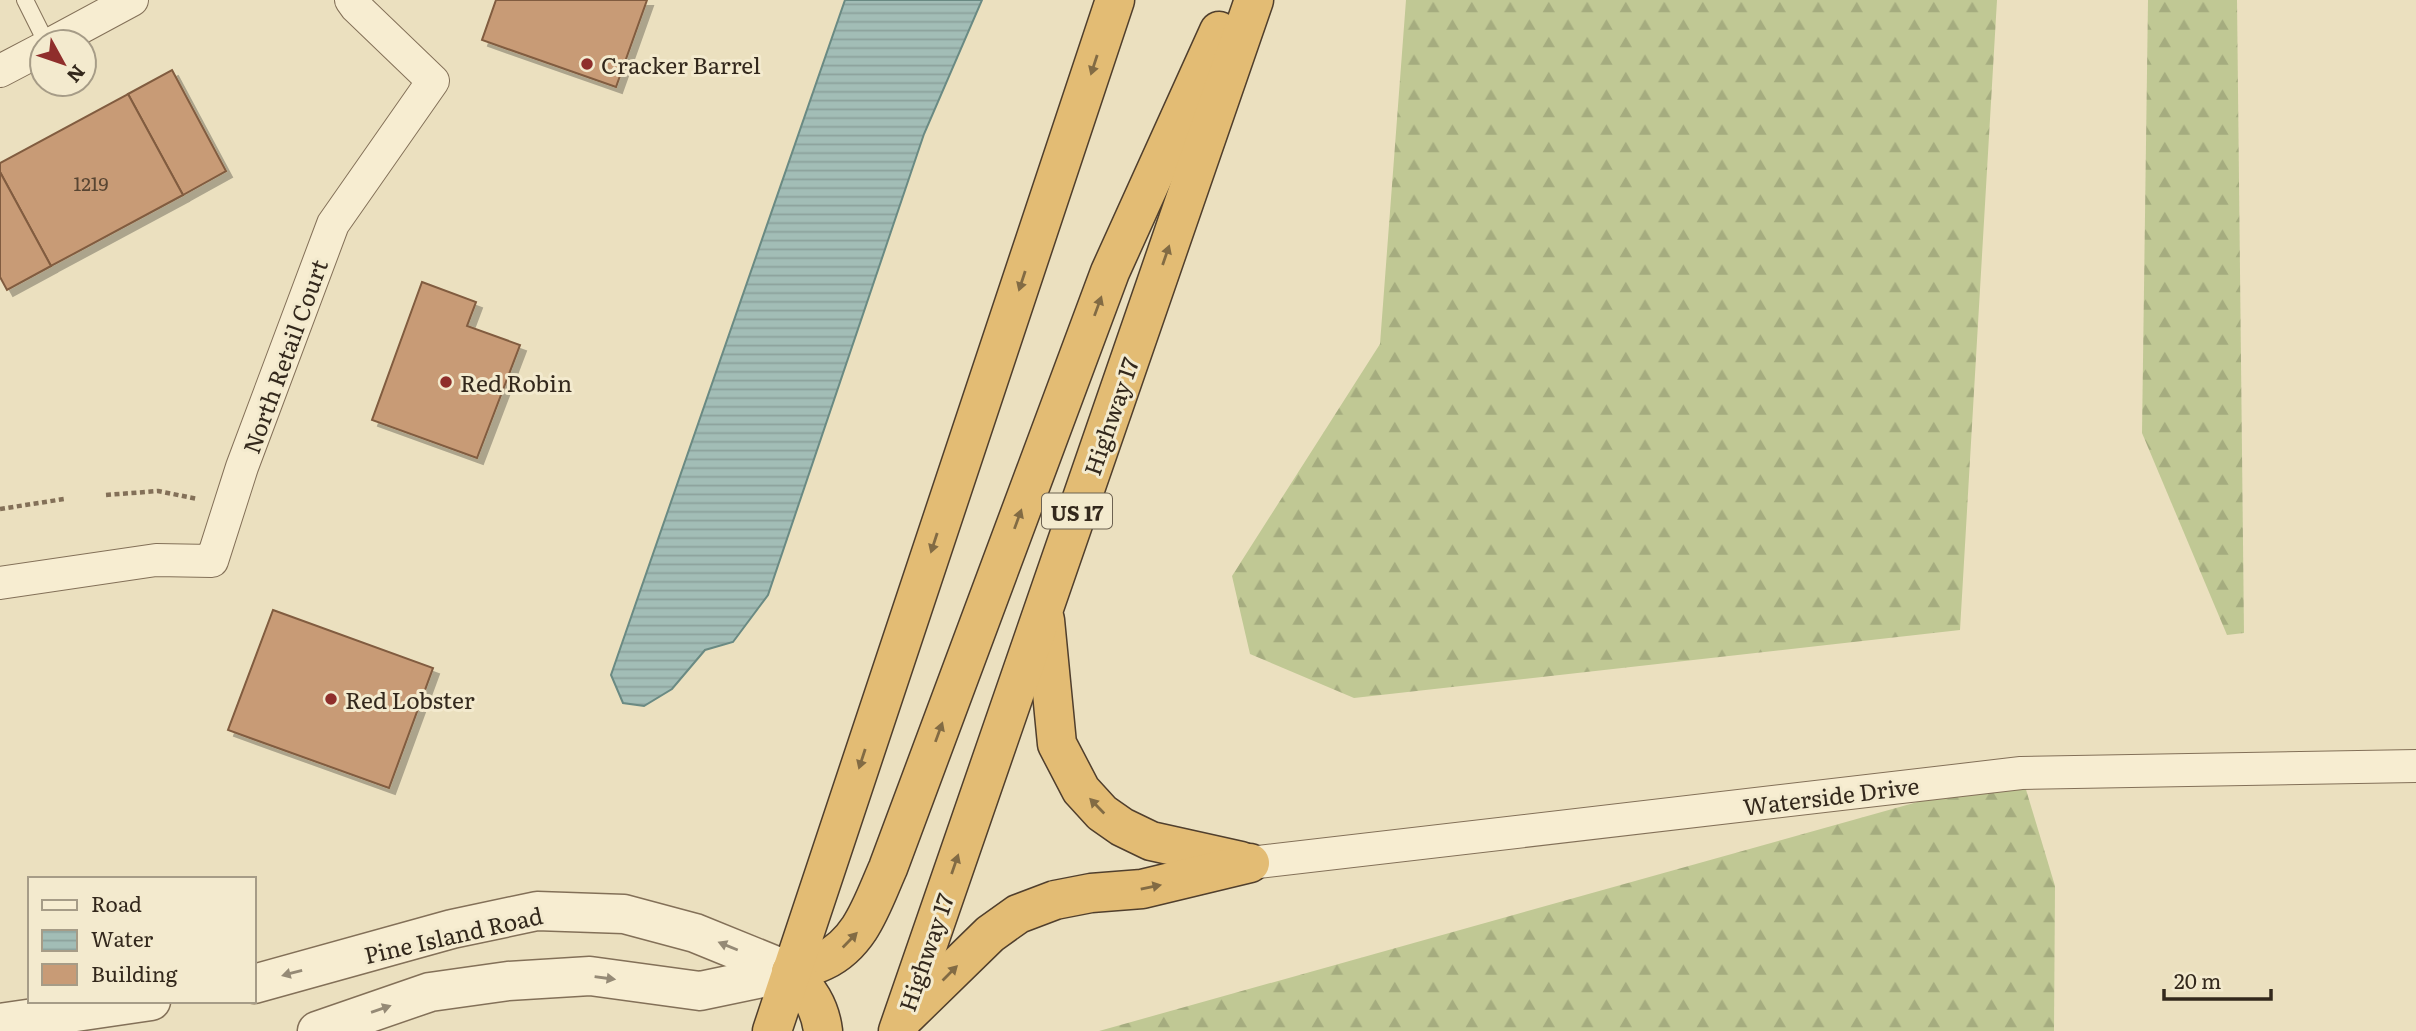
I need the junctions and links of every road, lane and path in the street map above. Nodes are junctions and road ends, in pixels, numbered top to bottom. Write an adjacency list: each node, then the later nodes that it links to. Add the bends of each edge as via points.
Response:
1 (25, 0): 7 (lane)
2 (132, 0): 8 (street)
3 (351, 0): 14 (street, North Retail Court, via 433,81 333,224)
4 (1115, 0): 19 (highway, one-way to 19)
5 (1233, 0): 19 (highway, one-way to 5, via 832,956 862,927 1110,272)
6 (1254, 0): 16 (highway, Highway 17 / US 17, one-way to 6)
7 (39, 28)
8 (80, 28)
9 (28, 56): 10 (street)
10 (0, 71)
11 (106, 495): 14 (path, via 158,491)
12 (64, 499): 13 (path)
13 (0, 509)
14 (228, 510): 15 (street, North Retail Court, via 212,561 156,560)
15 (0, 583)
16 (1044, 607): 18 (highway, one-way to 16, via 1151,841 1102,813 1081,790 1058,744); 23 (highway, Highway 17 / US 17, one-way to 16)
17 (2416, 766): 18 (street, Waterside Drive, via 2021,773)
18 (1250, 863): 23 (highway, one-way to 18, via 990,934 1018,914 1055,900 1142,889)
19 (791, 972): 20 (street, Pine Island Road, one-way to 20, via 695,933 624,914 537,911 452,929); 24 (street, one-way to 19, via 430,992 508,981 590,975 700,991); 25 (highway); 26 (highway, via 809,991)
20 (256, 983)
21 (137, 1003): 22 (street)
22 (0, 1023)
23 (899, 1026)
24 (317, 1031)
25 (772, 1031)
26 (823, 1031)

